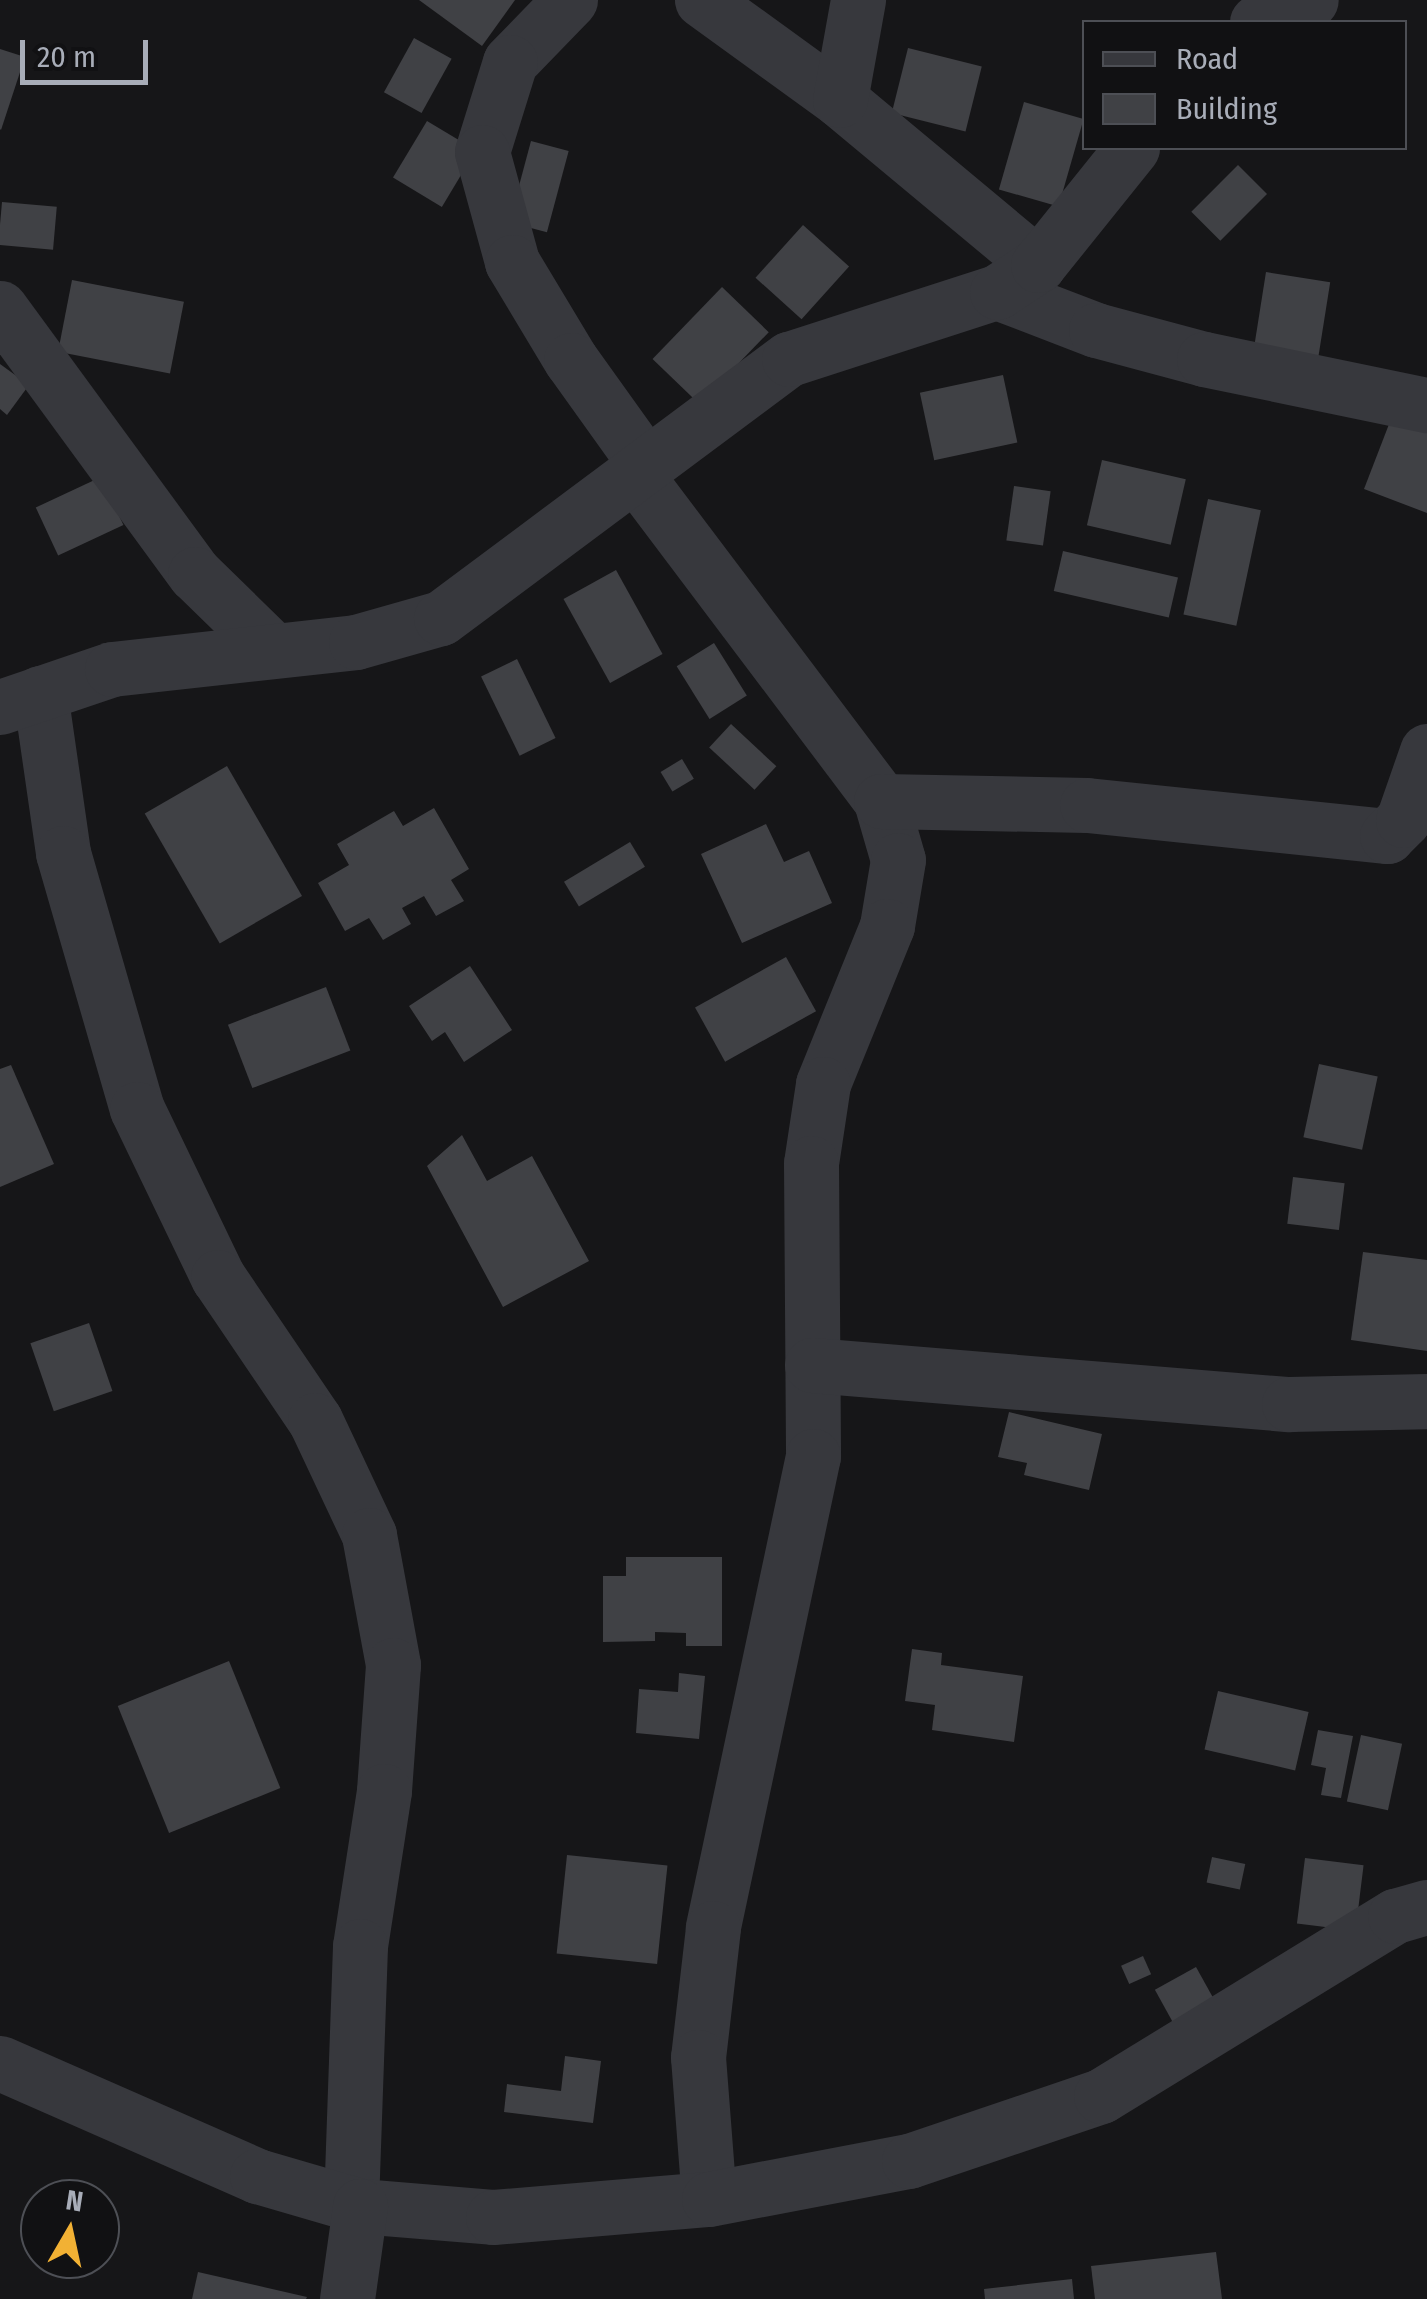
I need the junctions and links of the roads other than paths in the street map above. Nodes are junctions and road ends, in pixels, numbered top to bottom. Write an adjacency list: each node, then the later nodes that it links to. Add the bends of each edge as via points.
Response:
1 (570, 0): 11 (street, via 510,62 482,152 512,262)
2 (702, 0): 6 (street)
3 (858, 0): 6 (street)
4 (1310, 0): 5 (street)
5 (1261, 20)
6 (840, 100): 8 (street)
7 (1130, 150): 8 (street)
8 (1017, 279): 10 (street, via 1204,359); 11 (street, via 789,359)
9 (0, 308): 12 (street, via 194,574)
10 (1427, 405)
11 (641, 470): 12 (street, via 441,618 356,642); 15 (street)
12 (273, 650): 13 (street, via 112,669)
13 (20, 700): 21 (street, via 137,1110 218,1277 315,1420 369,1535 392,1664 384,1791 360,1946)
14 (1427, 750): 15 (street, via 1403,820 1387,836 1087,805)
15 (881, 801): 16 (street, via 898,860 888,926 823,1084 812,1163)
16 (812, 1365): 17 (street, via 1289,1404); 20 (street, via 814,1456 713,1928 698,2058)
17 (1427, 1401)
18 (1427, 1907): 20 (street, via 1395,1916 1101,2096 909,2161)
19 (0, 2063): 21 (street, via 258,2176)
20 (709, 2199): 21 (street, via 493,2216)
21 (356, 2205): 22 (street)
22 (347, 2299)

